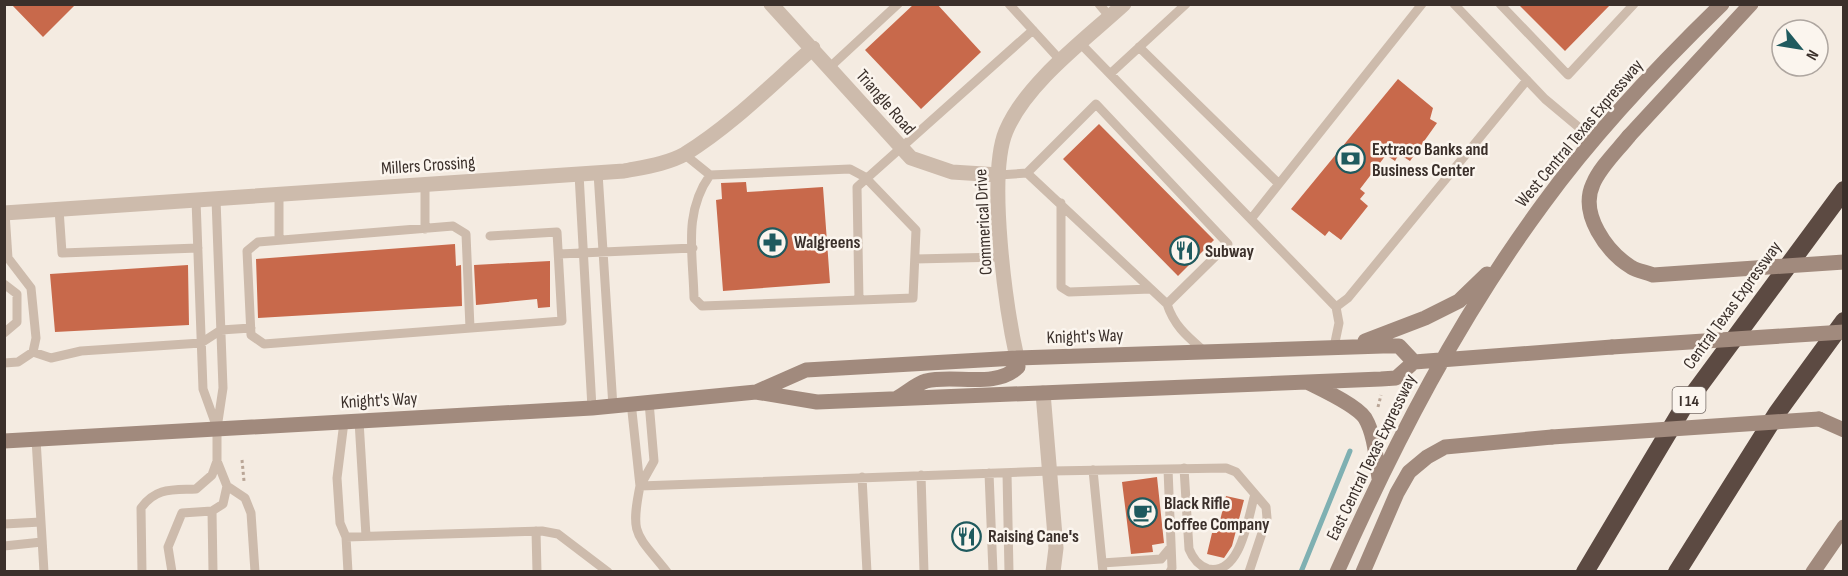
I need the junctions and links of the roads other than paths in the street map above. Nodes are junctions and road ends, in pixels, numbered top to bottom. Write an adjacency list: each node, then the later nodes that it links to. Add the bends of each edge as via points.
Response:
1 (771, 4): 17 (street, Triangle Road)
2 (898, 4): 19 (lane)
3 (1010, 4): 14 (lane)
4 (1099, 4): 13 (lane)
5 (1124, 4): 13 (street, Commerical Drive)
6 (1186, 4): 16 (lane)
7 (1422, 4): 31 (lane)
8 (1454, 4): 21 (lane)
9 (1500, 4): 10 (lane, via 1568,75)
10 (1634, 4)
11 (1722, 4): 22 (main road, West Central Texas Expressway)
12 (1751, 4): 53 (main road, bridge, via 1629,136 1592,184 1590,207 1595,227 1616,256 1633,269 1653,275)
13 (1110, 17): 15 (street, Commerical Drive)
14 (1033, 30): 18 (lane); 23 (lane)
15 (1081, 44): 18 (street, Commerical Drive); 20 (lane)
16 (1139, 47): 20 (lane); 31 (lane)
17 (813, 48): 19 (street, Triangle Road); 24 (street, Millers Crossing, via 748,106)
18 (1062, 62): 29 (street, Commerical Drive, via 1014,117 1000,154)
19 (830, 67): 23 (street, Triangle Road)
20 (1110, 74): 40 (lane)
21 (1527, 80): 22 (lane); 58 (lane, via 1348,298)
22 (1594, 140): 49 (main road, West Central Texas Expressway)
23 (900, 147): 29 (street, Triangle Road, via 911,158 952,172); 30 (lane)
24 (684, 154): 25 (street, Millers Crossing, via 657,165); 28 (lane)
25 (598, 173): 27 (street, Millers Crossing); 46 (lane)
26 (1028, 173): 29 (lane); 37 (lane); 57 (lane, via 1096,104 1228,244)
27 (579, 174): 32 (street, Millers Crossing); 47 (lane)
28 (710, 175): 30 (lane, via 850,169); 45 (lane, via 698,191 692,211)
29 (999, 175): 50 (street, Commerical Drive)
30 (865, 177): 52 (lane, via 916,230); 56 (lane, via 857,187)
31 (1278, 183): 40 (lane)
32 (426, 185): 34 (street, Millers Crossing); 41 (lane)
33 (1844, 190): 129 (highway, Central Texas Expressway / I 14, via 1683,408)
34 (279, 194): 35 (street, Millers Crossing); 43 (lane)
35 (216, 198): 36 (street, Millers Crossing); 62 (lane)
36 (196, 200): 38 (street, Millers Crossing); 44 (lane)
37 (1061, 203): 55 (lane); 55 (lane, via 1061,287 1069,292)
38 (59, 209): 39 (street, Millers Crossing); 44 (lane, via 62,253)
39 (5, 213): 51 (lane)
40 (1251, 219): 58 (lane)
41 (425, 229): 43 (lane); 61 (lane, via 453,226 466,234)
42 (490, 236): 48 (lane, via 557,232)
43 (279, 240): 60 (lane, via 258,242 247,251)
44 (198, 248): 65 (lane)
45 (693, 248): 46 (lane); 56 (lane, via 694,298 702,306)
46 (603, 252): 47 (lane); 80 (lane)
47 (584, 253): 48 (lane); 81 (lane)
48 (559, 254): 61 (lane, via 562,321)
49 (1506, 255): 66 (main road, via 1459,301); 71 (main road, West Central Texas Expressway)
50 (1002, 257): 52 (lane); 70 (street, Commerical Drive)
51 (6, 258): 69 (lane, via 31,288 36,338)
52 (915, 259): 56 (lane, via 913,298)
53 (1844, 262)
54 (4, 284): 64 (lane, via 16,294 18,308 17,322)
55 (1151, 289): 57 (lane)
56 (859, 300)
57 (1167, 304): 68 (lane, via 1180,330)
58 (1336, 306): 67 (lane, via 1339,323)
59 (1844, 321): 130 (highway, via 1777,413)
60 (250, 328): 61 (lane, via 251,335 264,344); 62 (lane)
61 (470, 328)
62 (221, 330): 65 (lane); 83 (lane, via 223,388)
63 (1844, 332): 71 (main road, Knight's Way, bridge)
64 (4, 333)
65 (201, 343): 69 (lane, via 81,351 51,358); 83 (lane, via 203,389)
66 (1350, 346): 67 (main road, Knight's Way); 72 (main road, Knight's Way, via 1399,346)
67 (1334, 347): 68 (main road, Knight's Way)
68 (1204, 351): 70 (main road, Knight's Way)
69 (33, 352): 73 (lane, via 18,362)
70 (1017, 358): 75 (main road, Knight's Way, via 806,370); 77 (main road, via 1018,367 1012,373 925,381)
71 (1441, 360): 72 (main road, Knight's Way); 96 (main road, East Central Texas Expressway)
72 (1414, 362): 74 (main road, Knight's Way, via 1396,378)
73 (4, 363)
74 (1306, 382): 76 (main road, Knight's Way); 96 (main road, via 1364,417 1374,444)
75 (756, 392): 77 (main road, Knight's Way, via 818,402); 79 (main road, Knight's Way)
76 (1043, 393): 77 (main road, Knight's Way); 91 (street)
77 (893, 400)
78 (631, 402): 79 (main road, Knight's Way); 80 (main road, Knight's Way); 98 (lane)
79 (649, 402): 98 (lane, via 654,461)
80 (613, 406): 81 (main road, Knight's Way)
81 (592, 408): 82 (main road, Knight's Way)
82 (351, 421): 83 (main road, Knight's Way); 105 (lane); 106 (lane, via 338,478 340,524)
83 (217, 428): 85 (main road, Knight's Way); 87 (lane)
84 (1844, 430): 128 (main road, bridge, via 1819,419 1445,447 1427,457 1405,479)
85 (36, 439): 86 (main road, Knight's Way); 101 (lane)
86 (4, 441)
87 (217, 461): 97 (lane); 112 (lane, via 212,475 196,489 162,490 141,508)
88 (1184, 468): 89 (lane); 99 (lane, via 1226,468 1236,472); 99 (lane, via 1189,549 1202,567 1223,569 1235,560)
89 (1168, 469): 90 (lane); 109 (lane)
90 (1093, 470): 91 (lane); 110 (lane)
91 (1051, 471): 93 (lane); 124 (street, via 1056,548)
92 (989, 473): 93 (lane); 94 (lane); 122 (lane)
93 (1007, 473): 123 (lane)
94 (921, 475): 95 (lane); 121 (lane)
95 (862, 477): 98 (lane); 120 (lane)
96 (1379, 478): 127 (main road, East Central Texas Expressway)
97 (227, 486): 100 (lane, via 223,504); 115 (lane, via 246,498 251,513)
98 (640, 486): 119 (lane, via 635,532)
99 (1255, 494): 126 (lane, via 1266,507 1267,518)
100 (212, 511): 113 (lane, via 182,513 168,547); 114 (lane)
101 (41, 522): 102 (lane); 107 (lane)
102 (4, 524)
103 (1844, 526): 131 (main road)
104 (536, 531): 105 (lane); 117 (lane); 118 (lane, via 558,534)
105 (366, 536): 106 (lane)
106 (346, 537): 116 (lane)
107 (42, 542): 108 (lane); 111 (lane)
108 (4, 546)
109 (1171, 547): 110 (lane, via 1161,559); 125 (lane)
110 (1102, 567)
111 (44, 572)
112 (142, 572)
113 (172, 572)
114 (213, 572)
115 (255, 572)
116 (348, 572)
117 (537, 572)
118 (608, 572)
119 (667, 572)
120 (867, 572)
121 (924, 572)
122 (993, 572)
123 (1009, 572)
124 (1053, 572)
125 (1170, 572)
126 (1249, 572)
127 (1337, 572)
128 (1363, 572)
129 (1585, 572)
130 (1677, 572)
131 (1813, 572)

